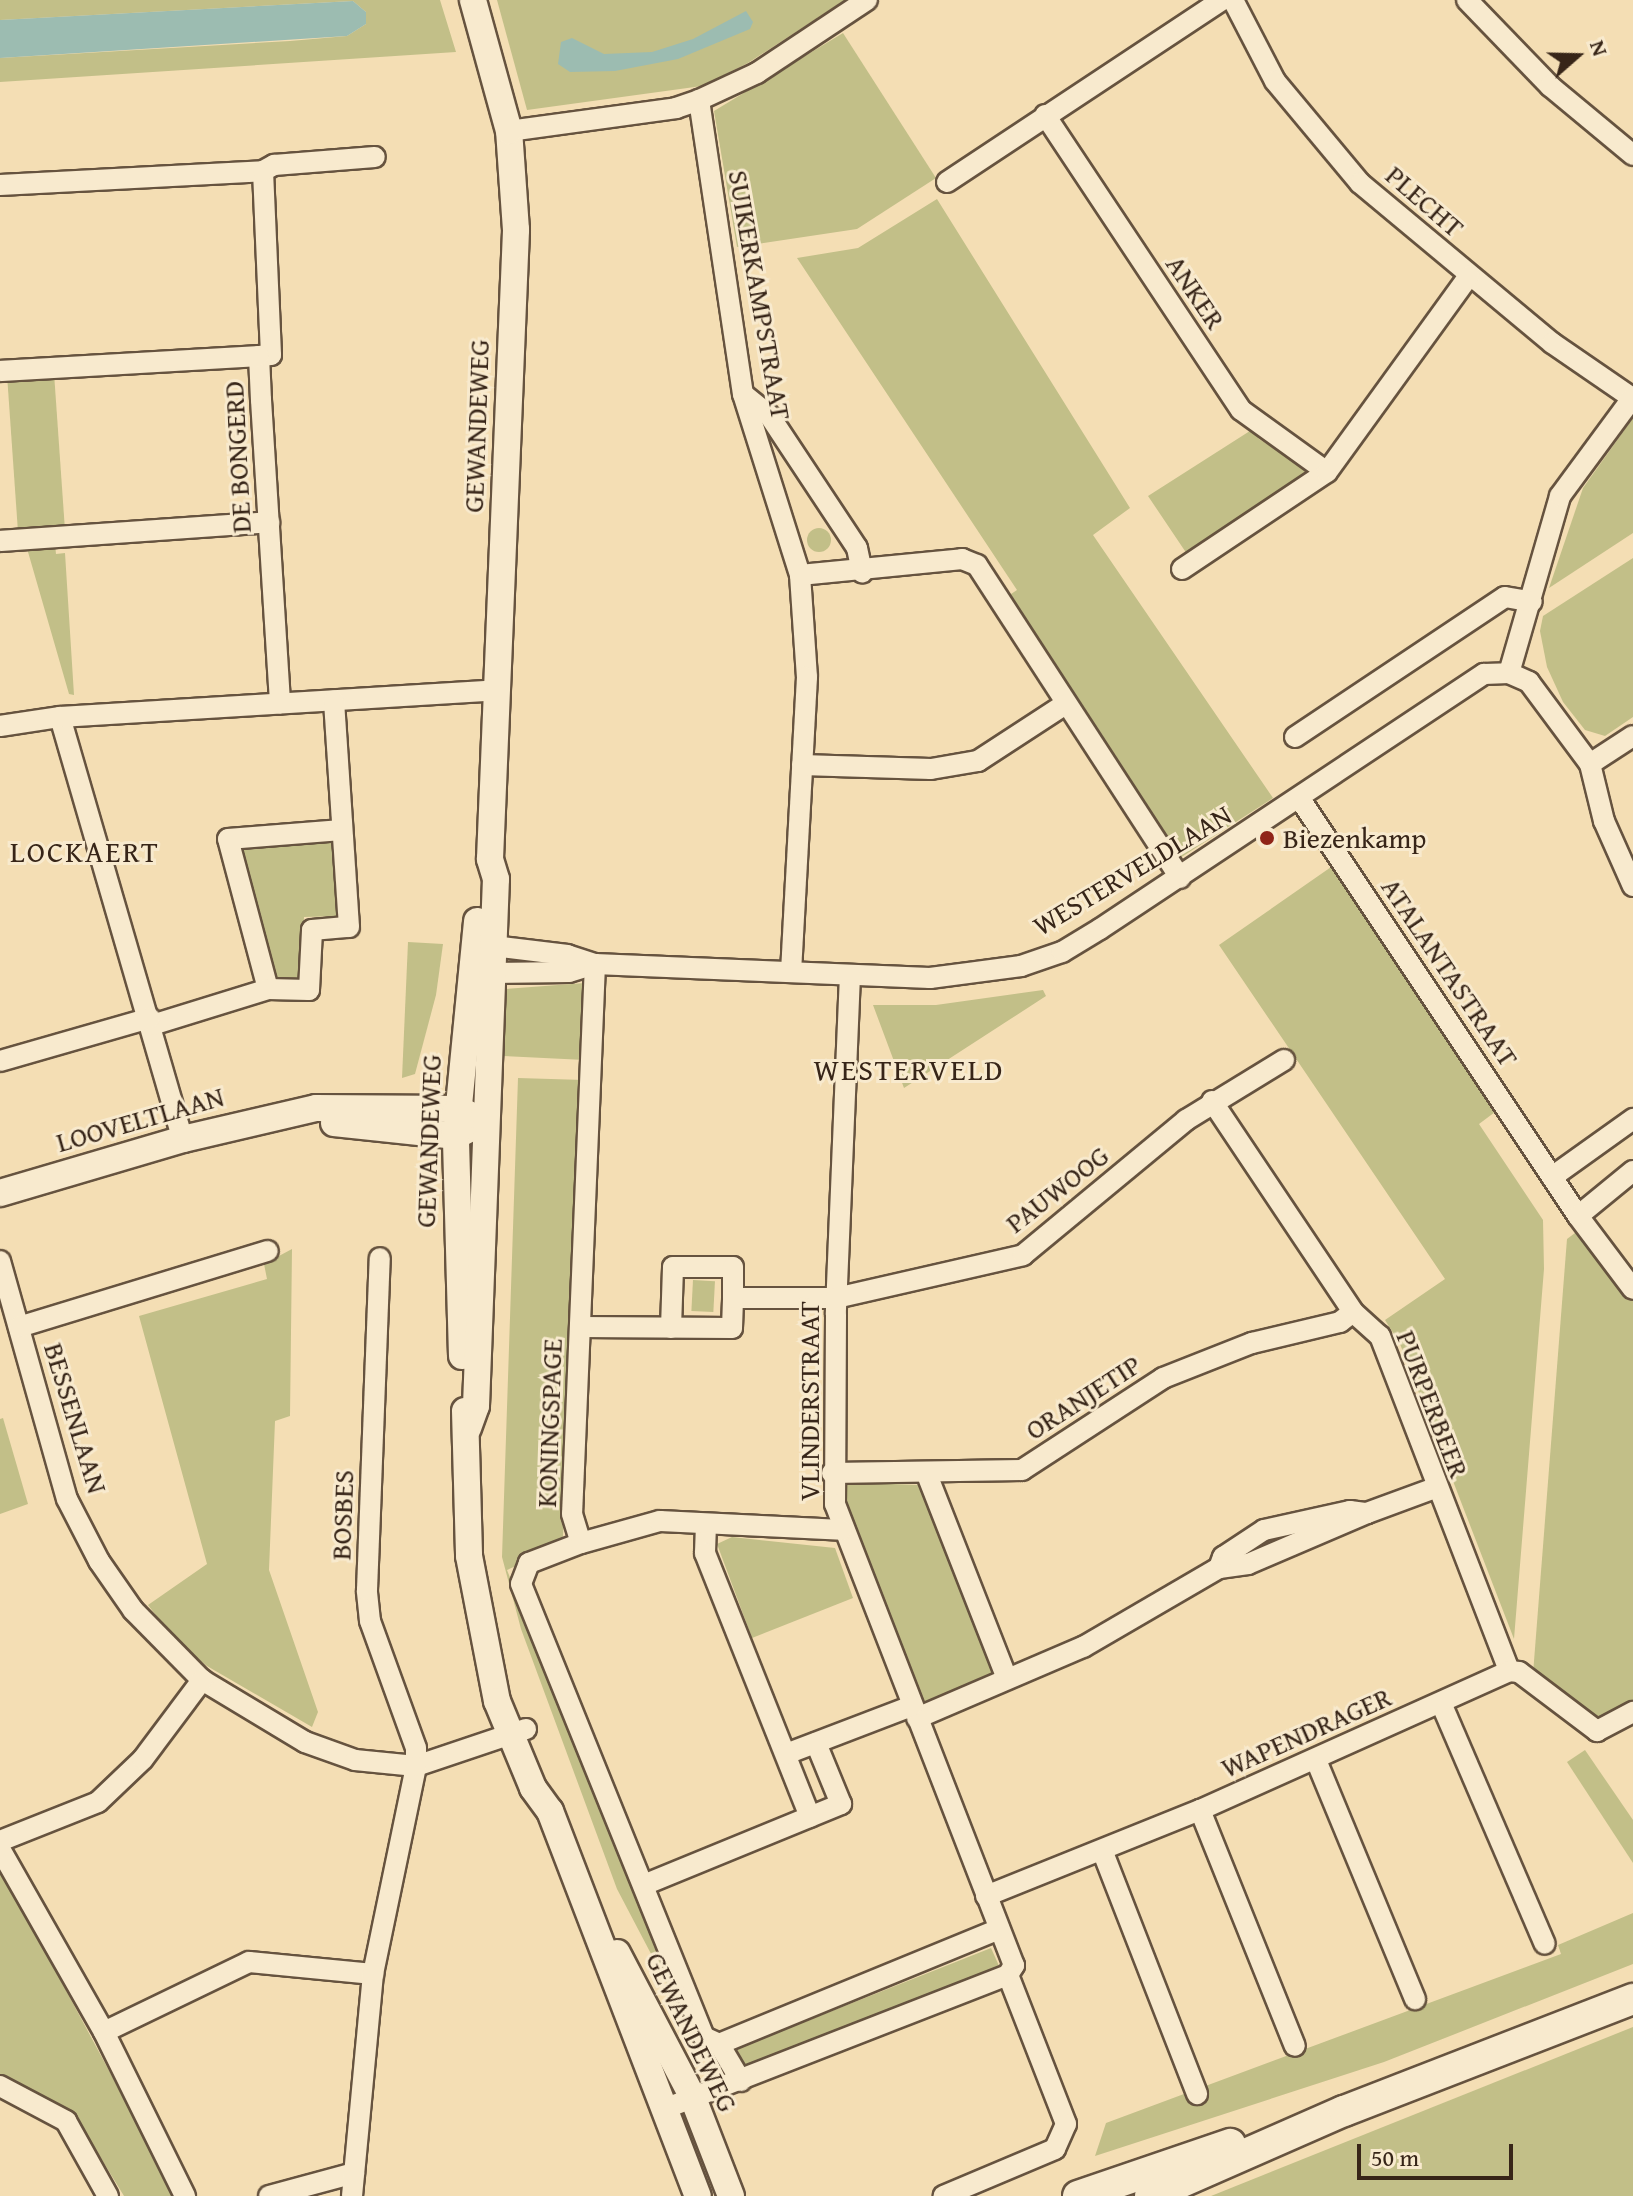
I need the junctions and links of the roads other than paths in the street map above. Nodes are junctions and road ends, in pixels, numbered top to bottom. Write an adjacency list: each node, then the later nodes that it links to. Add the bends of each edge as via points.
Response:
1 (473, 0): 8 (street, GEWANDEWEG)
2 (867, 0): 6 (street, via 757,73)
3 (1222, 0): 7 (street)
4 (1233, 0): 14 (street, PLECHT, via 1275,81 1360,183)
5 (1467, 0): 9 (street, via 1550,86)
6 (699, 100): 8 (street, via 676,108); 17 (street, SUIKERKAMPSTRAAT)
7 (1045, 115): 12 (street); 19 (street, ANKER, via 1241,410)
8 (509, 131): 27 (street, GEWANDEWEG, via 516,230)
9 (1633, 155)
10 (375, 157): 11 (street, via 274,165)
11 (263, 171): 13 (street); 15 (street, DE BONGERD, via 271,355)
12 (947, 182)
13 (0, 185)
14 (1469, 276): 18 (street, PLECHT); 19 (street)
15 (259, 356): 16 (street); 20 (street, DE BONGERD)
16 (0, 371)
17 (743, 394): 23 (street, via 769,415 857,548); 24 (street, SUIKERKAMPSTRAAT)
18 (1633, 397): 25 (street, via 1560,496)
19 (1327, 472): 22 (street)
20 (269, 522): 21 (street); 29 (street, DE BONGERD)
21 (0, 541)
22 (1182, 569)
23 (862, 572): 24 (street); 30 (street, via 962,559 977,565)
24 (800, 575): 36 (street, SUIKERKAMPSTRAAT, via 807,677)
25 (1532, 602): 26 (street); 34 (street, via 1505,597)
26 (1509, 673): 35 (street, via 1529,682); 37 (street, WESTERVELDLAAN, via 1484,674)
27 (497, 690): 28 (street); 41 (street, GEWANDEWEG, via 490,859 481,878)
28 (334, 700): 29 (street); 38 (street)
29 (280, 703): 31 (street)
30 (1064, 705): 36 (street, via 978,761 931,769); 39 (street)
31 (60, 717): 32 (street); 46 (street)
32 (0, 726)
33 (1633, 736): 35 (street)
34 (1295, 737)
35 (1590, 764): 40 (street, via 1604,821)
36 (802, 765): 43 (street, SUIKERKAMPSTRAAT)
37 (1300, 799): 39 (street, WESTERVELDLAAN); 57 (street, ATALANTASTRAAT)
38 (342, 830): 45 (street, via 349,927 312,930 309,990); 45 (street, via 228,839)
39 (1180, 878): 44 (street, WESTERVELDLAAN, via 1062,952 1021,966 930,978)
40 (1633, 886)
41 (487, 958): 42 (street, WESTERVELDLAAN, via 569,972); 50 (street, GEWANDEWEG); 53 (street, GEWANDEWEG)
42 (595, 964): 43 (street, WESTERVELDLAAN); 68 (street, KONINGSPAGE)
43 (791, 972): 44 (street, WESTERVELDLAAN)
44 (850, 975): 65 (street, VLINDERSTRAAT)
45 (268, 989): 46 (street)
46 (151, 1022): 48 (street); 55 (street)
47 (1284, 1060): 49 (street, PAUWOOG)
48 (0, 1061)
49 (1212, 1101): 65 (street, PAUWOOG, via 1023,1255); 66 (street, PURPERBEER)
50 (458, 1109): 51 (street, LOOVELTLAAN, via 316,1108); 53 (street, LOOVELTLAAN); 54 (street, GEWANDEWEG)
51 (300, 1115): 54 (street, LOOVELTLAAN); 55 (street, LOOVELTLAAN)
52 (1633, 1119): 57 (street)
53 (484, 1121): 54 (street); 70 (street, GEWANDEWEG, via 476,1406)
54 (456, 1136): 70 (street, GEWANDEWEG)
55 (183, 1139): 58 (street, LOOVELTLAAN)
56 (1633, 1171): 59 (street)
57 (1552, 1177): 59 (street, ATALANTASTRAAT)
58 (0, 1193)
59 (1578, 1216): 63 (street, ATALANTASTRAAT)
60 (268, 1251): 67 (street)
61 (380, 1258): 87 (street, BOSBES, via 367,1590 374,1636 416,1748)
62 (0, 1261): 67 (street, BESSENLAAN)
63 (1633, 1289)
64 (733, 1298): 65 (street, PAUWOOG); 69 (street, via 732,1328); 69 (street, via 733,1267 673,1267)
65 (836, 1298): 72 (street, VLINDERSTRAAT)
66 (1353, 1312): 71 (street, ORANJETIP, via 1340,1322 1252,1343 1163,1378 1022,1470); 73 (street, PURPERBEER, via 1380,1336)
67 (19, 1327): 79 (street, BESSENLAAN, via 67,1499 99,1561 133,1610)
68 (580, 1327): 69 (street); 76 (street, KONINGSPAGE, via 572,1514)
69 (671, 1328)
70 (468, 1428): 83 (street, GEWANDEWEG, via 469,1556 497,1701)
71 (926, 1472): 72 (street, ORANJETIP); 78 (street)
72 (832, 1473): 75 (street, VLINDERSTRAAT)
73 (1435, 1488): 77 (street, PURPERBEER); 78 (street, via 1367,1513 1350,1511 1264,1530 1223,1557 1219,1568 1083,1647)
74 (706, 1524): 75 (street); 76 (street, via 637,1523); 85 (street, via 705,1553)
75 (842, 1530): 81 (street, VLINDERSTRAAT)
76 (581, 1543): 93 (street, KONINGSPAGE, via 529,1563 521,1584)
77 (1509, 1671): 80 (street, WAPENDRAGER); 82 (street, via 1519,1672 1597,1731)
78 (1007, 1679): 81 (street)
79 (202, 1680): 87 (street, BESSENLAAN, via 305,1742 355,1760); 90 (street, via 143,1759 98,1802)
80 (1441, 1703): 86 (street, WAPENDRAGER); 97 (street)
81 (914, 1712): 84 (street); 94 (street, VLINDERSTRAAT)
82 (1633, 1712)
83 (518, 1732): 87 (street, BESSENLAAN); 95 (street, GEWANDEWEG, via 533,1788 550,1811)
84 (816, 1743): 85 (street); 89 (street, via 841,1804)
85 (786, 1754): 89 (street)
86 (1316, 1760): 88 (street, WAPENDRAGER); 100 (street)
87 (416, 1766): 98 (street)
88 (1200, 1810): 92 (street, WAPENDRAGER); 104 (street)
89 (810, 1817): 93 (street)
90 (0, 1841)
91 (0, 1849): 102 (street)
92 (1102, 1850): 94 (street, WAPENDRAGER); 107 (street)
93 (646, 1884): 103 (street, KONINGSPAGE, via 704,2037)
94 (986, 1896): 96 (street, VLINDERSTRAAT)
95 (586, 1902): 108 (street, GEWANDEWEG); 109 (street, GEWANDEWEG, via 591,1930)
96 (999, 1929): 99 (street, VLINDERSTRAAT, via 1014,1965); 103 (street)
97 (1545, 1944)
98 (373, 1974): 102 (street, via 249,1962); 111 (street)
99 (1008, 1975): 105 (street); 118 (street, via 1066,2124 1065,2138 1039,2159)
100 (1415, 1999)
101 (1633, 1999): 110 (main road)
102 (104, 2032): 113 (street)
103 (719, 2044): 105 (street, KONINGSPAGE)
104 (1295, 2046)
105 (741, 2081): 108 (street)
106 (0, 2086): 112 (street, via 66,2121)
107 (1197, 2094)
108 (693, 2098): 109 (street); 117 (street, GEWANDEWEG)
109 (664, 2109): 116 (street, GEWANDEWEG)
110 (1344, 2111): 119 (main road, via 1158,2165); 120 (main road)
111 (354, 2173): 114 (street); 115 (street)
112 (108, 2196)
113 (185, 2196)
114 (269, 2196)
115 (352, 2196)
116 (698, 2196)
117 (731, 2196)
118 (944, 2196)
119 (1078, 2196)
120 (1150, 2196)

